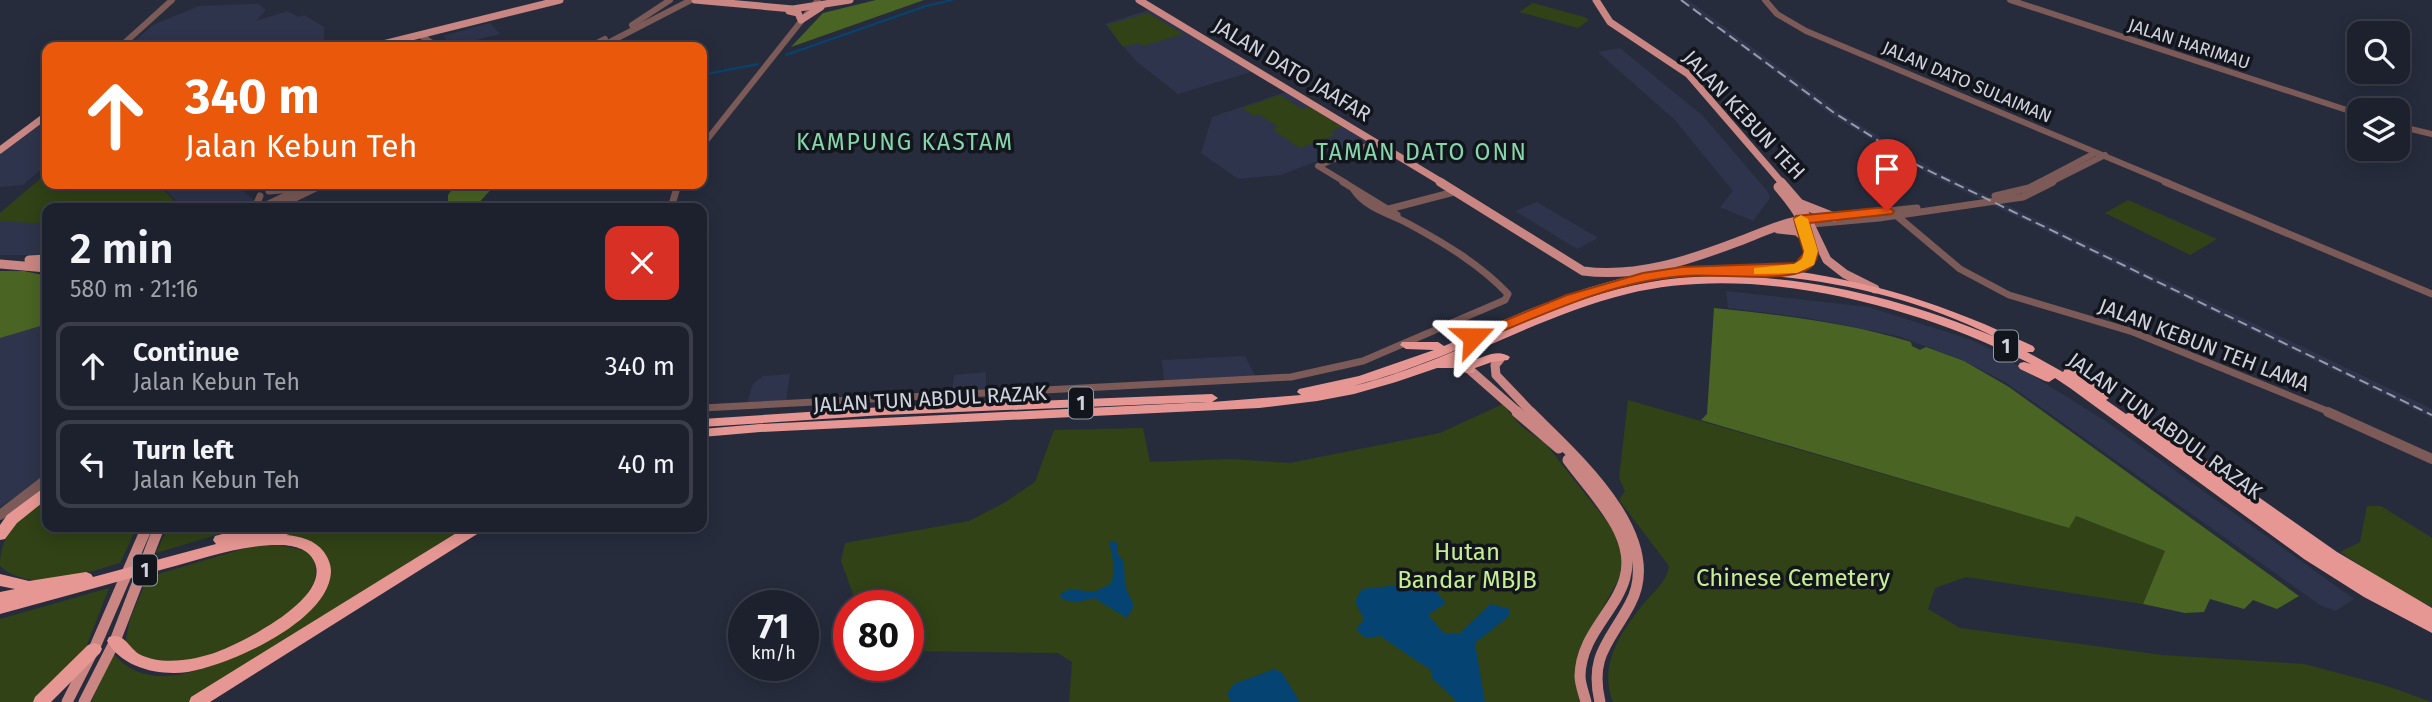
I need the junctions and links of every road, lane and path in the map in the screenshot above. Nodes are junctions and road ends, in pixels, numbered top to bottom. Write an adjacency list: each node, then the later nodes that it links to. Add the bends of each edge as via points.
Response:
1 (172, 0): 18 (street)
2 (560, 0): 15 (main road)
3 (670, 0): 22 (street)
4 (693, 0): 13 (main road); 23 (street)
5 (727, 0): 12 (main road)
6 (837, 0): 12 (main road)
7 (848, 0): 12 (main road); 14 (main road, via 821,7)
8 (1139, 0): 29 (main road, JALAN DATO JAAFAR)
9 (1593, 0): 39 (main road, JALAN KEBUN TEH, via 1598,16 1619,34 1680,73); 44 (main road, JALAN KEBUN TEH, via 1610,22 1688,74)
10 (1768, 0): 31 (street, JALAN DATO SULAIMAN, via 1776,14 1806,31)
11 (2010, 0): 24 (street, JALAN HARIMAU)
12 (815, 3): 13 (main road); 14 (street)
13 (774, 8): 14 (main road, via 798,13)
14 (801, 20): 28 (street)
15 (477, 22): 16 (main road); 17 (main road)
16 (441, 32): 17 (main road); 21 (main road)
17 (419, 35): 19 (main road); 20 (street)
18 (126, 42)
19 (399, 42)
20 (427, 42)
21 (435, 42)
22 (598, 42)
23 (610, 42)
24 (2347, 110)
25 (42, 116): 30 (main road)
26 (2410, 129): 27 (street)
27 (2432, 134)
28 (707, 140)
29 (1376, 142): 35 (street, via 1318,166); 37 (main road, JALAN DATO JAAFAR)
30 (0, 150)
31 (2100, 154): 46 (street, via 2014,193); 46 (street, via 2023,197); 60 (street, JALAN DATO SULAIMAN)
32 (294, 189): 36 (street)
33 (299, 189): 41 (street)
34 (314, 189): 42 (street)
35 (1354, 190): 43 (street); 45 (street)
36 (269, 191)
37 (1454, 192): 45 (street); 52 (main road, JALAN DATO JAAFAR, via 1588,272 1651,267 1721,248)
38 (260, 196): 40 (street)
39 (1787, 199): 51 (main road, JALAN KEBUN TEH); 52 (main road, via 1788,212)
40 (259, 203)
41 (269, 203)
42 (284, 203)
43 (1370, 204): 45 (street); 50 (street)
44 (1800, 204): 48 (main road); 51 (main road, JALAN KEBUN TEH)
45 (1392, 210): 50 (street)
46 (1917, 211): 47 (street); 48 (street); 54 (street, via 1914,223)
47 (1897, 216): 49 (street); 54 (street, JALAN KEBUN TEH LAMA)
48 (1834, 217): 51 (street)
49 (1879, 218): 51 (street); 54 (street, via 1898,223)
50 (1402, 220): 63 (street, via 1508,295)
51 (1806, 222): 52 (main road, JALAN DATO JAAFAR); 53 (main road, JALAN KEBUN TEH); 59 (main road, JALAN KEBUN TEH, via 1831,264)
52 (1773, 227): 53 (main road, via 1797,232)
53 (1808, 240): 58 (main road, via 1811,253 1807,264)
54 (1929, 244): 74 (street, JALAN KEBUN TEH LAMA, via 1968,274 2009,295 2133,332 2368,428)
55 (42, 261): 56 (main road)
56 (0, 262): 57 (main road)
57 (42, 267)
58 (1759, 271): 59 (highway, JALAN TUN ABDUL RAZAK / 1); 65 (highway, JALAN TUN ABDUL RAZAK / 1, via 1682,271 1622,282)
59 (1882, 292): 91 (highway, JALAN TUN ABDUL RAZAK / 1, via 1973,321 2042,355 2332,556)
60 (2432, 294)
61 (1863, 304): 62 (highway)
62 (1948, 321): 69 (highway, JALAN TUN ABDUL RAZAK / 1, via 1828,291 1768,283 1675,282 1602,298); 70 (highway, JALAN TUN ABDUL RAZAK / 1, via 2024,355)
63 (1433, 340): 64 (highway); 65 (highway)
64 (1406, 345): 71 (street, via 1363,361 1292,377)
65 (1452, 346): 72 (highway, JALAN TUN ABDUL RAZAK / 1, via 1366,379 1289,394)
66 (1502, 358): 68 (highway); 99 (main road, via 1495,365 1496,375 1574,456 1624,523 1635,547 1639,584 1595,665)
67 (2024, 366): 70 (highway)
68 (1469, 368): 69 (highway, via 1446,364); 98 (main road, via 1557,447 1622,539 1627,580 1582,661 1580,678)
69 (1413, 373): 73 (highway, JALAN TUN ABDUL RAZAK / 1, via 1343,395 1282,402)
70 (2106, 406): 92 (highway, JALAN TUN ABDUL RAZAK / 1, via 2332,570)
71 (707, 408)
72 (707, 423)
73 (707, 434)
74 (2432, 459)
75 (42, 482): 77 (street)
76 (42, 496): 83 (highway)
77 (0, 515)
78 (145, 532): 93 (main road)
79 (157, 532): 93 (main road)
80 (242, 532): 85 (highway, 1)
81 (277, 532): 84 (highway, 1)
82 (469, 532): 97 (highway)
83 (0, 535)
84 (228, 546): 87 (highway, 1); 93 (highway, via 288,540 308,545 320,555 323,579 299,612 274,630 205,664 158,670 135,664)
85 (86, 578): 86 (highway, via 29,587); 88 (highway, 1)
86 (0, 580)
87 (62, 593): 89 (highway, 1); 90 (highway)
88 (0, 598)
89 (0, 608)
90 (0, 615)
91 (2432, 615)
92 (2432, 627)
93 (106, 641): 94 (highway); 95 (main road); 96 (main road)
94 (41, 702)
95 (67, 702)
96 (84, 702)
97 (197, 702)
98 (1586, 702)
99 (1600, 702)

